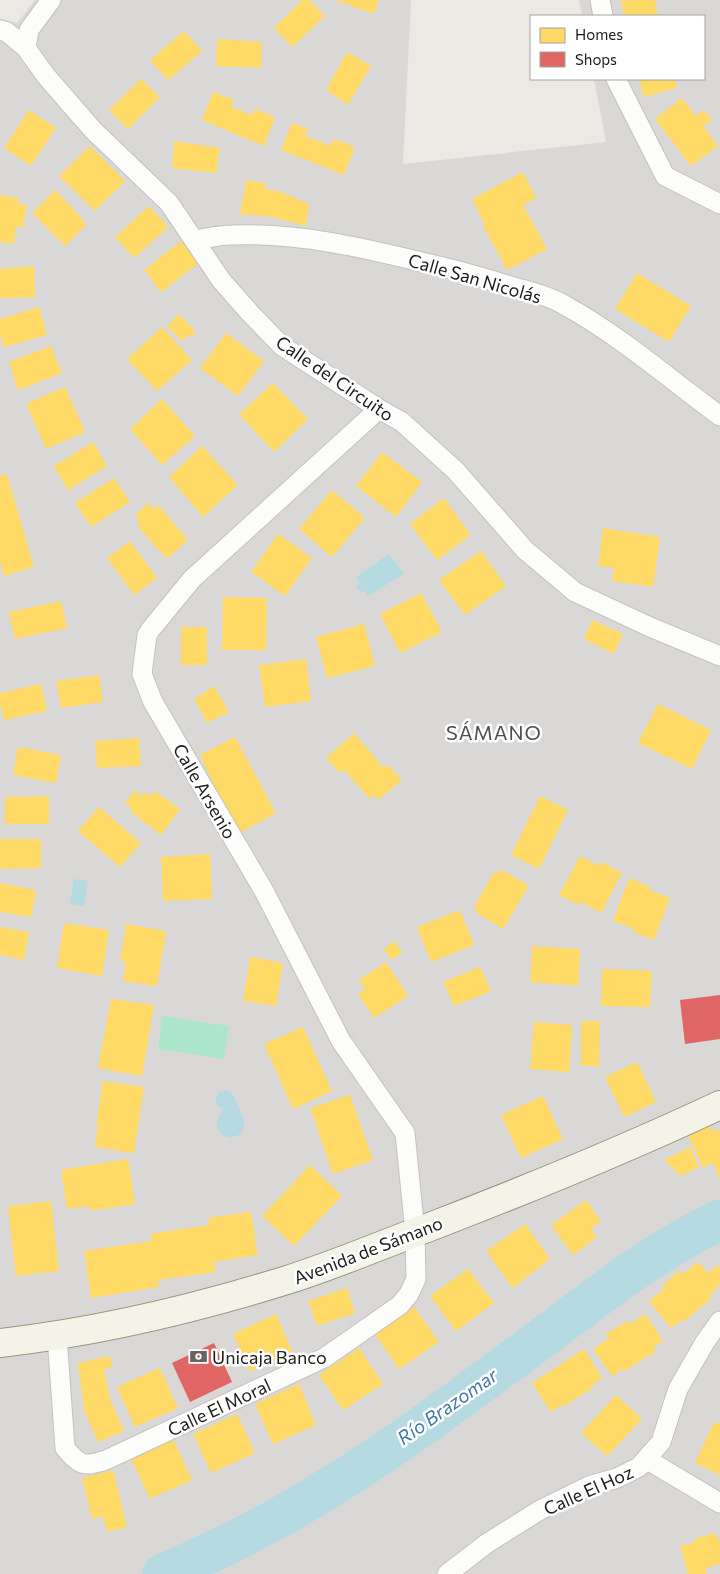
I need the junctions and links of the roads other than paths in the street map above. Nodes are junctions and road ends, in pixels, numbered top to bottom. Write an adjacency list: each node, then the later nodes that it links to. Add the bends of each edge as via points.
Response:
1 (52, 0): 5 (street, via 29,30)
2 (600, 0): 3 (street)
3 (603, 15)
4 (0, 30): 5 (street, Calle del Circuito)
5 (26, 48): 8 (street, Calle del Circuito, via 93,130 169,203)
6 (617, 80): 7 (street, via 665,176)
7 (720, 204)
8 (194, 240): 9 (street, Calle del Circuito, via 232,293 282,346); 10 (street, Calle San Nicolás, via 230,235 286,236 358,246 534,293 564,304 601,327)
9 (379, 409): 11 (street, Calle del Circuito, via 402,422 456,471 525,550 575,592); 13 (street, Calle Arsenio, via 192,579 147,635 142,674 153,702 264,891 341,1041 405,1133)
10 (720, 416)
11 (720, 656)
12 (720, 1105): 13 (street, Avenida de Sámano, via 496,1202)
13 (415, 1232): 15 (street, Avenida de Sámano, via 288,1280 172,1312); 15 (street, Calle El Moral, via 416,1279 400,1305 324,1358 90,1465 76,1461 65,1448)
14 (720, 1321): 17 (street, Calle El Hoz, via 678,1389 661,1442)
15 (57, 1336): 16 (street, Avenida de Sámano)
16 (0, 1343)
17 (646, 1459): 18 (street); 19 (street, Calle El Hoz, via 639,1467 617,1478 589,1486 540,1510 486,1544)
18 (720, 1503)
19 (447, 1574)

